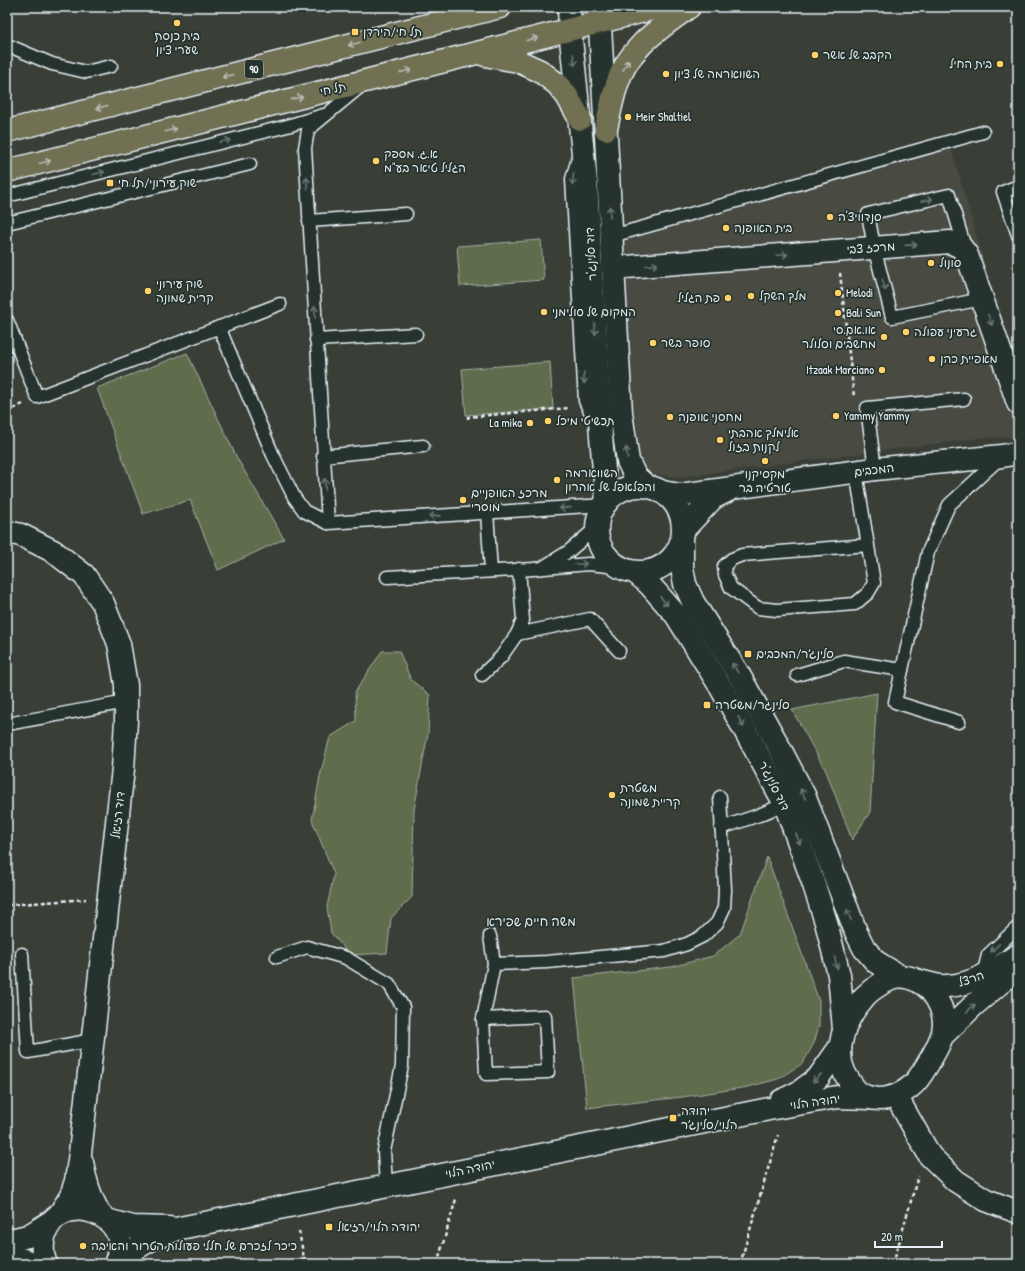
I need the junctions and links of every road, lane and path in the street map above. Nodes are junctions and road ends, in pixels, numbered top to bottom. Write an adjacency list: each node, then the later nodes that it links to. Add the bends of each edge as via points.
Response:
1 (467, 7): 7 (highway)
2 (500, 7): 7 (highway, 90)
3 (569, 7): 8 (street, דוד סלינג'ר)
4 (660, 7): 6 (highway, תל חי)
5 (689, 7): 15 (highway, one-way to 5, via 617,83 626,63 639,46)
6 (600, 14): 8 (highway, תל חי); 15 (street, דוד סלינג'ר)
7 (443, 21): 16 (highway, 90, one-way to 16)
8 (570, 30): 10 (highway, תל חי, one-way to 8); 14 (street, דוד סלינג'ר, one-way to 14)
9 (7, 45): 11 (lane, via 52,64 86,72)
10 (476, 53): 12 (highway, תל חי, one-way to 10); 14 (highway, via 518,61 540,71 557,84)
11 (111, 66)
12 (368, 80): 13 (lane); 20 (highway, תל חי, one-way to 12)
13 (328, 114): 22 (lane, one-way to 13); 24 (lane, one-way to 13, via 305,148 308,130)
14 (580, 119): 18 (street, דוד סלינג'ר)
15 (606, 129): 27 (street, דוד סלינג'ר, one-way to 15)
16 (7, 131)
17 (983, 132): 27 (lane)
18 (582, 141): 41 (lane, one-way to 41, via 572,179); 43 (street, דוד סלינג'ר, one-way to 43)
19 (250, 164): 25 (lane)
20 (7, 171)
21 (1018, 186): 26 (lane, via 1003,192)
22 (7, 196)
23 (406, 214): 24 (lane)
24 (309, 221): 37 (lane, one-way to 24)
25 (7, 223)
26 (1018, 234)
27 (612, 236): 31 (street, דוד סלינג'ר)
28 (874, 247): 29 (street, מרכז צבי); 30 (street, מרכז צבי, one-way to 30, via 950,242 961,247); 30 (lane, one-way to 30, via 868,214 949,195); 32 (lane, one-way to 32, via 892,317)
29 (838, 250): 31 (street, מרכז צבי, one-way to 29); 39 (path)
30 (967, 255): 32 (street)
31 (613, 268): 48 (street, דוד סלינג'ר, one-way to 31, via 635,476 628,461 624,440)
32 (982, 299): 40 (street, one-way to 40)
33 (280, 304): 35 (lane)
34 (7, 320): 35 (lane, via 36,397)
35 (219, 327): 52 (lane, via 273,455 294,497 304,511)
36 (416, 334): 37 (lane)
37 (316, 340): 46 (lane)
38 (964, 399): 47 (lane, via 867,408)
39 (854, 400)
40 (1018, 402)
41 (587, 406): 42 (path); 43 (lane)
42 (468, 419)
43 (602, 437): 50 (street, דוד סלינג'ר)
44 (423, 446): 46 (lane)
45 (1010, 455): 47 (street, המכבים); 64 (lane, via 949,505 928,552)
46 (324, 456): 52 (lane, one-way to 46)
47 (865, 471): 49 (street, המכבים); 56 (lane)
48 (654, 489): 49 (street, המכבים, via 680,495); 50 (street, via 628,488 615,494); 55 (street, via 674,503 682,516)
49 (731, 489): 55 (street, המכבים, via 713,498)
50 (605, 504): 51 (lane, one-way to 51); 53 (street, via 599,514)
51 (487, 513): 52 (lane, one-way to 52); 60 (lane)
52 (328, 523)
53 (597, 527): 57 (lane, via 569,551); 59 (street, via 599,545 612,562)
54 (7, 532): 67 (street, דוד רזיאל, via 21,535 53,551 84,575 103,603 119,644 126,685)
55 (683, 536): 59 (street, via 676,554 663,567 653,571); 83 (street, דוד סלינג'ר, one-way to 55, via 876,962 864,948 848,914 804,795 743,682 693,602 685,584 682,568)
56 (868, 545): 56 (lane, via 742,555 724,566 725,576 731,588 758,608 777,610 855,604 868,593 874,583)
57 (542, 567): 58 (lane); 59 (lane, one-way to 59, via 588,564)
58 (519, 569): 60 (lane); 62 (lane, via 523,620)
59 (628, 570): 71 (street, דוד סלינג'ר, one-way to 71, via 649,584 676,615 720,686)
60 (491, 571): 61 (lane)
61 (387, 578)
62 (517, 634): 63 (lane, via 590,619); 65 (lane, via 501,657)
63 (618, 651)
64 (902, 670): 66 (lane, via 844,661); 68 (lane, via 896,702)
65 (482, 675)
66 (797, 675)
67 (126, 702): 69 (lane); 73 (street, דוד רזיאל, via 123,769)
68 (959, 722)
69 (7, 724)
70 (720, 797): 72 (lane)
71 (784, 804): 72 (lane); 86 (street, דוד סלינג'ר, one-way to 86, via 814,882 826,922 839,975)
72 (722, 828): 80 (lane, via 724,908 717,923 703,936 664,951 547,962)
73 (109, 897): 74 (path); 87 (street, דוד רזיאל)
74 (7, 904)
75 (1018, 927): 82 (lane, one-way to 82, via 988,954)
76 (490, 936): 80 (lane)
77 (22, 954): 87 (lane, via 28,1052)
78 (1018, 955): 82 (street, הרצל)
79 (278, 957): 94 (lane, via 307,948 346,958 389,984 402,1007 402,1066 384,1151)
80 (494, 964): 84 (lane)
81 (1018, 968): 85 (street, הרצל, one-way to 81)
82 (983, 976): 83 (street, הרצל, via 946,987)
83 (909, 978): 85 (street, via 929,988 937,998 943,1011); 86 (street, via 891,979 866,995 853,1011)
84 (483, 1019): 84 (lane, via 486,1074 548,1072 545,1016)
85 (943, 1035): 88 (street, via 915,1083)
86 (842, 1038): 89 (street, via 844,1073 852,1087); 90 (street, יהודה הלוי, one-way to 90, via 818,1078 799,1092)
87 (93, 1040): 92 (street, דוד רזיאל)
88 (896, 1096): 89 (street); 96 (street, via 930,1156 956,1181 986,1200)
89 (870, 1098): 90 (street, יהודה הלוי, via 837,1097)
90 (760, 1110): 94 (street, יהודה הלוי)
91 (778, 1135): 108 (path)
92 (80, 1153): 97 (street, דוד רזיאל, via 91,1199); 98 (street, דוד רזיאל, via 71,1196)
93 (918, 1175): 109 (path)
94 (386, 1186): 99 (street, יהודה הלוי)
95 (456, 1199): 107 (path)
96 (1018, 1212)
97 (104, 1217): 98 (street, יהודה הלוי, via 77,1209); 99 (street, יהודה הלוי, via 141,1227); 105 (street, דוד רזיאל, via 117,1232 120,1245)
98 (56, 1218): 101 (street, via 28,1236); 104 (street, דוד רזיאל, via 46,1232 42,1245)
99 (180, 1228): 105 (street, יהודה הלוי, via 150,1240 133,1250)
100 (300, 1231): 106 (path)
101 (7, 1241)
102 (7, 1254): 103 (street)
103 (35, 1264)
104 (46, 1264)
105 (118, 1264)
106 (305, 1264)
107 (437, 1264)
108 (740, 1264)
109 (893, 1264)

